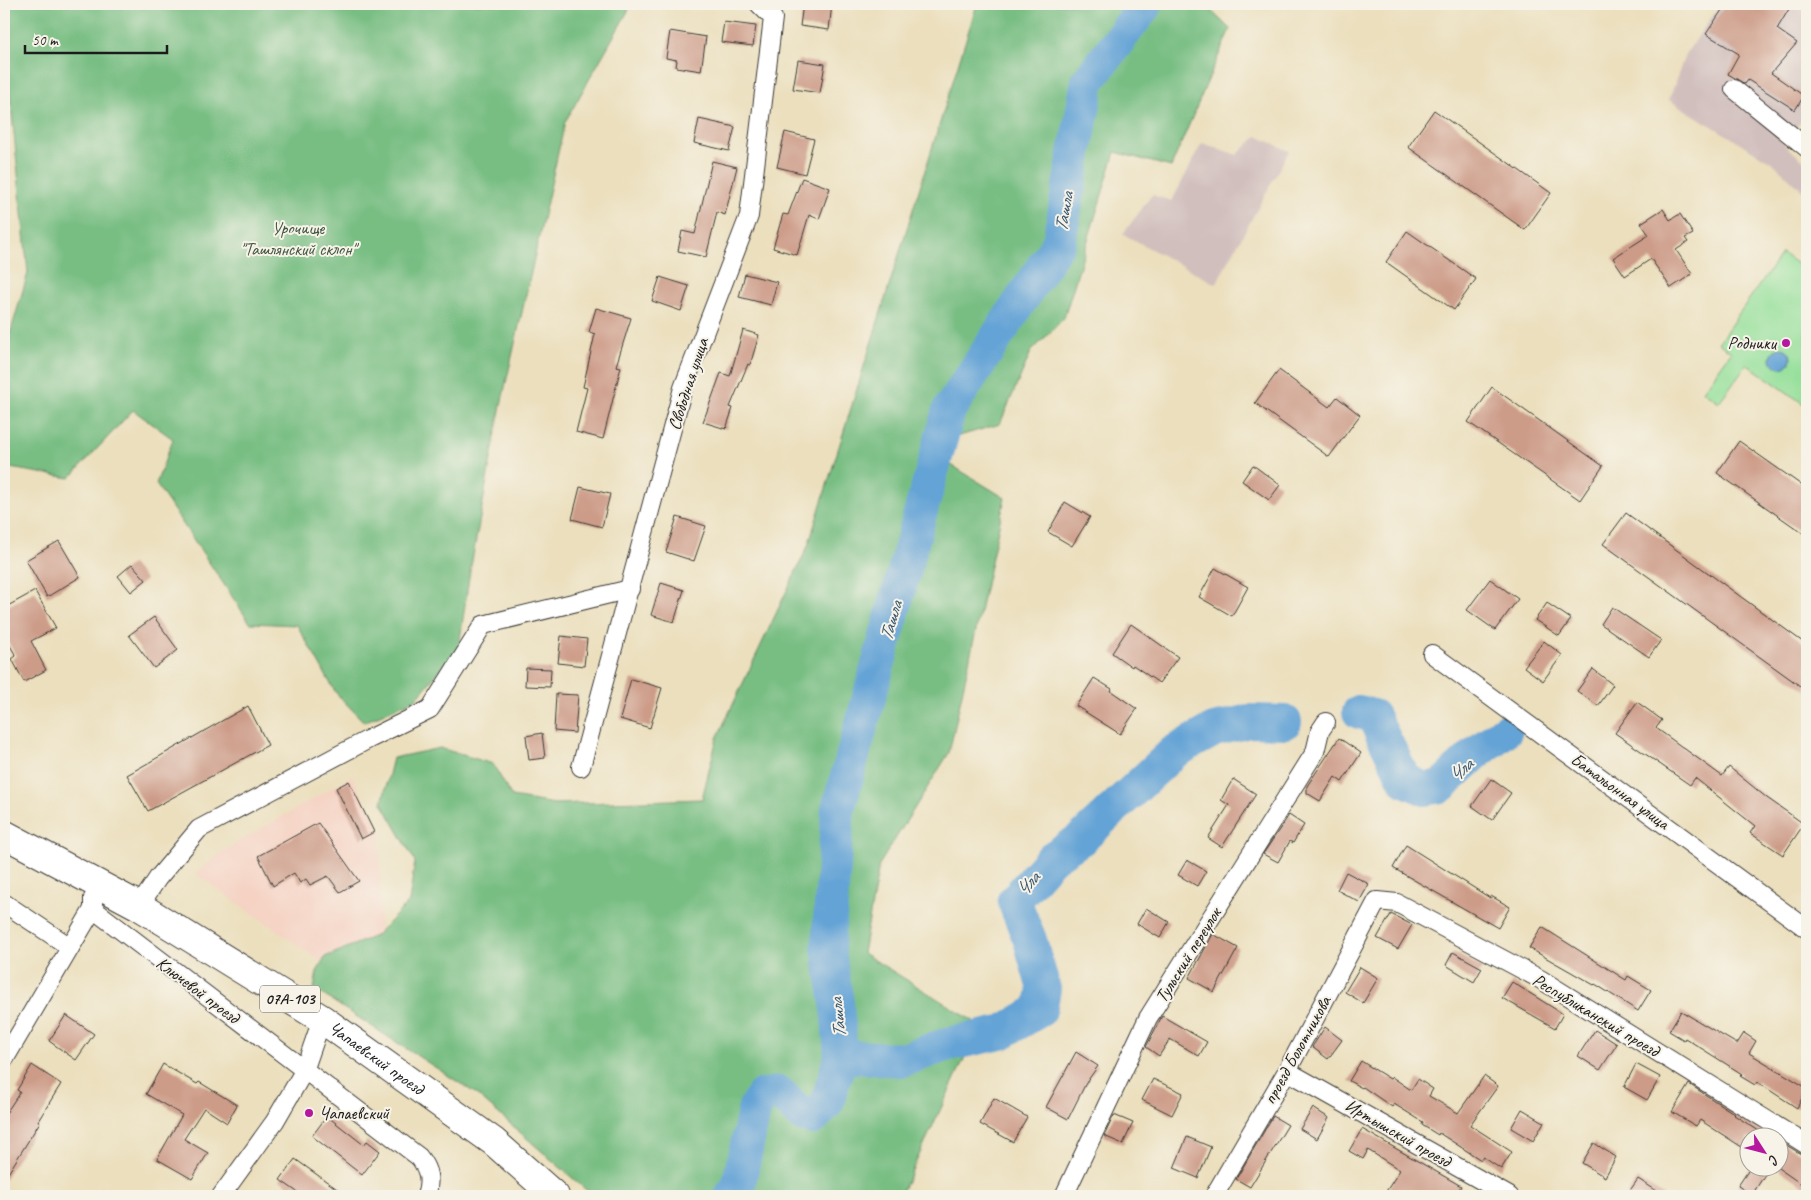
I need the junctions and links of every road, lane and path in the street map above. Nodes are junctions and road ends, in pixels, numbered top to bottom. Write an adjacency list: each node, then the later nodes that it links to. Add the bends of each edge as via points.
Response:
1 (759, 4): 4 (street, Свободная улица, via 773,18 749,216 683,388)
2 (1734, 88): 3 (street)
3 (1807, 148)
4 (630, 589): 7 (street, Свободная улица); 12 (street, via 483,625 430,709 200,828)
5 (1432, 654): 14 (street, Батальонная улица)
6 (1326, 722): 24 (street, Тульский переулок, via 1320,731 1315,752 1148,1018)
7 (581, 768)
8 (4, 834): 9 (main road, Чапаевский проезд / 07А-103)
9 (94, 882): 12 (main road, Чапаевский проезд / 07А-103); 13 (street)
10 (1377, 901): 18 (street, проезд Болотникова); 20 (street, Республиканский проезд, via 1397,903 1540,979)
11 (4, 903): 15 (street)
12 (139, 906): 16 (main road, Чапаевский проезд / 07А-103)
13 (93, 909): 15 (street); 19 (street, Ключевой проезд)
14 (1807, 929)
15 (70, 947): 17 (street)
16 (322, 1019): 19 (street); 23 (main road, Чапаевский проезд / 07А-103, via 494,1142)
17 (4, 1060)
18 (1287, 1070): 25 (street, проезд Болотникова); 26 (street, Иртышский проезд)
19 (304, 1071): 21 (street, via 275,1121); 22 (street, Ключевой проезд, via 419,1157 426,1166 429,1180)
20 (1807, 1145)
21 (221, 1196)
22 (426, 1196)
23 (555, 1196)
24 (1064, 1196)
25 (1214, 1196)
26 (1509, 1196)

